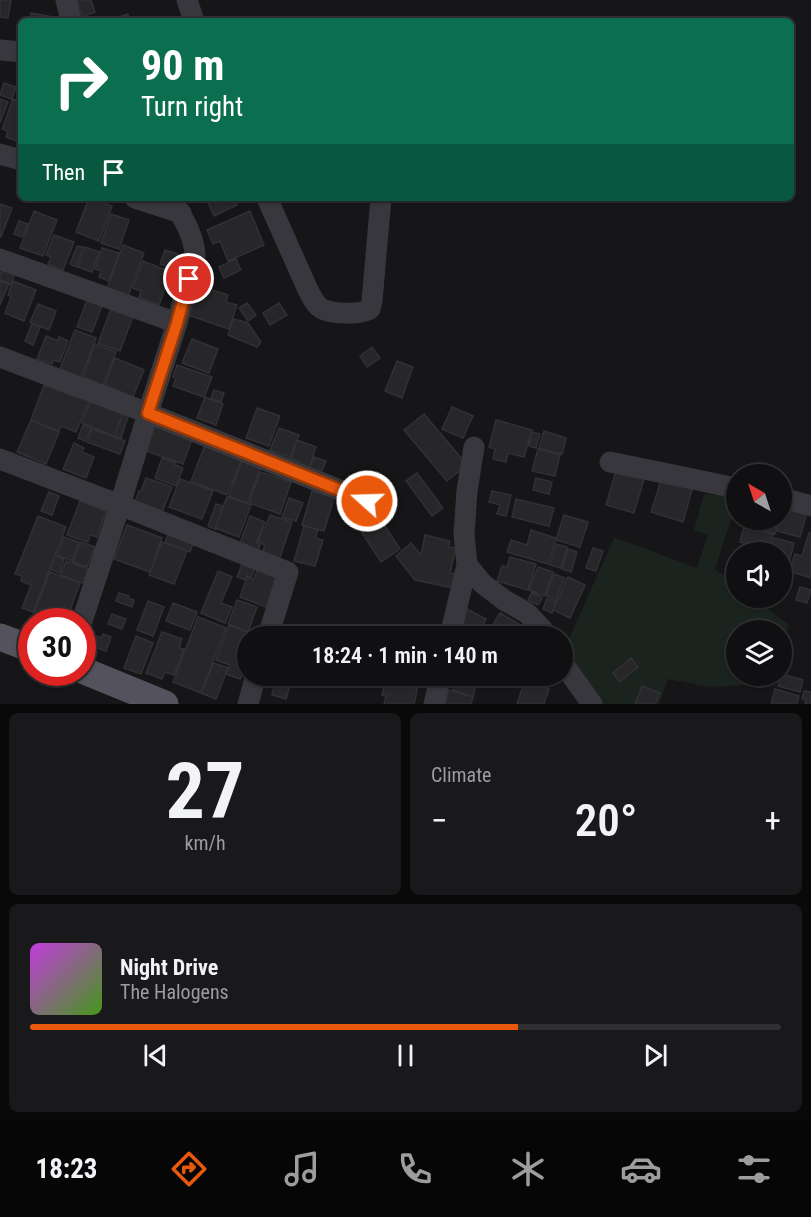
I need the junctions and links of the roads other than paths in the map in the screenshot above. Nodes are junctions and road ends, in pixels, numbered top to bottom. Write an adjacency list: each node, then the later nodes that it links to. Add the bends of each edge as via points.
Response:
1 (66, 0): 3 (street)
2 (187, 0): 4 (street)
3 (70, 18)
4 (193, 18)
5 (0, 50): 6 (street)
6 (18, 52)
7 (0, 154): 8 (street)
8 (18, 159)
9 (150, 201): 12 (street)
10 (268, 201): 11 (street, via 315,303 321,309 356,313 370,309 372,301)
11 (381, 201)
12 (176, 206): 14 (street, via 195,246)
13 (0, 259): 14 (street)
14 (177, 323): 16 (street)
15 (0, 357): 16 (street)
16 (148, 413): 21 (street); 23 (street)
17 (474, 447): 25 (street, via 464,534)
18 (0, 459): 23 (street)
19 (610, 462): 20 (street)
20 (726, 486)
21 (367, 501)
22 (792, 501): 24 (street)
23 (120, 505): 26 (street); 27 (street, via 288,572)
24 (811, 506)
25 (467, 565): 28 (street); 29 (street, via 483,584 527,613)
26 (86, 608)
27 (271, 626)
28 (452, 626)
29 (539, 626)
30 (0, 637): 31 (main road)
31 (18, 644)
32 (96, 676): 36 (main road)
33 (573, 677): 39 (street)
34 (253, 686): 37 (street)
35 (438, 686): 38 (street)
36 (165, 704)
37 (248, 704)
38 (434, 704)
39 (592, 704)

